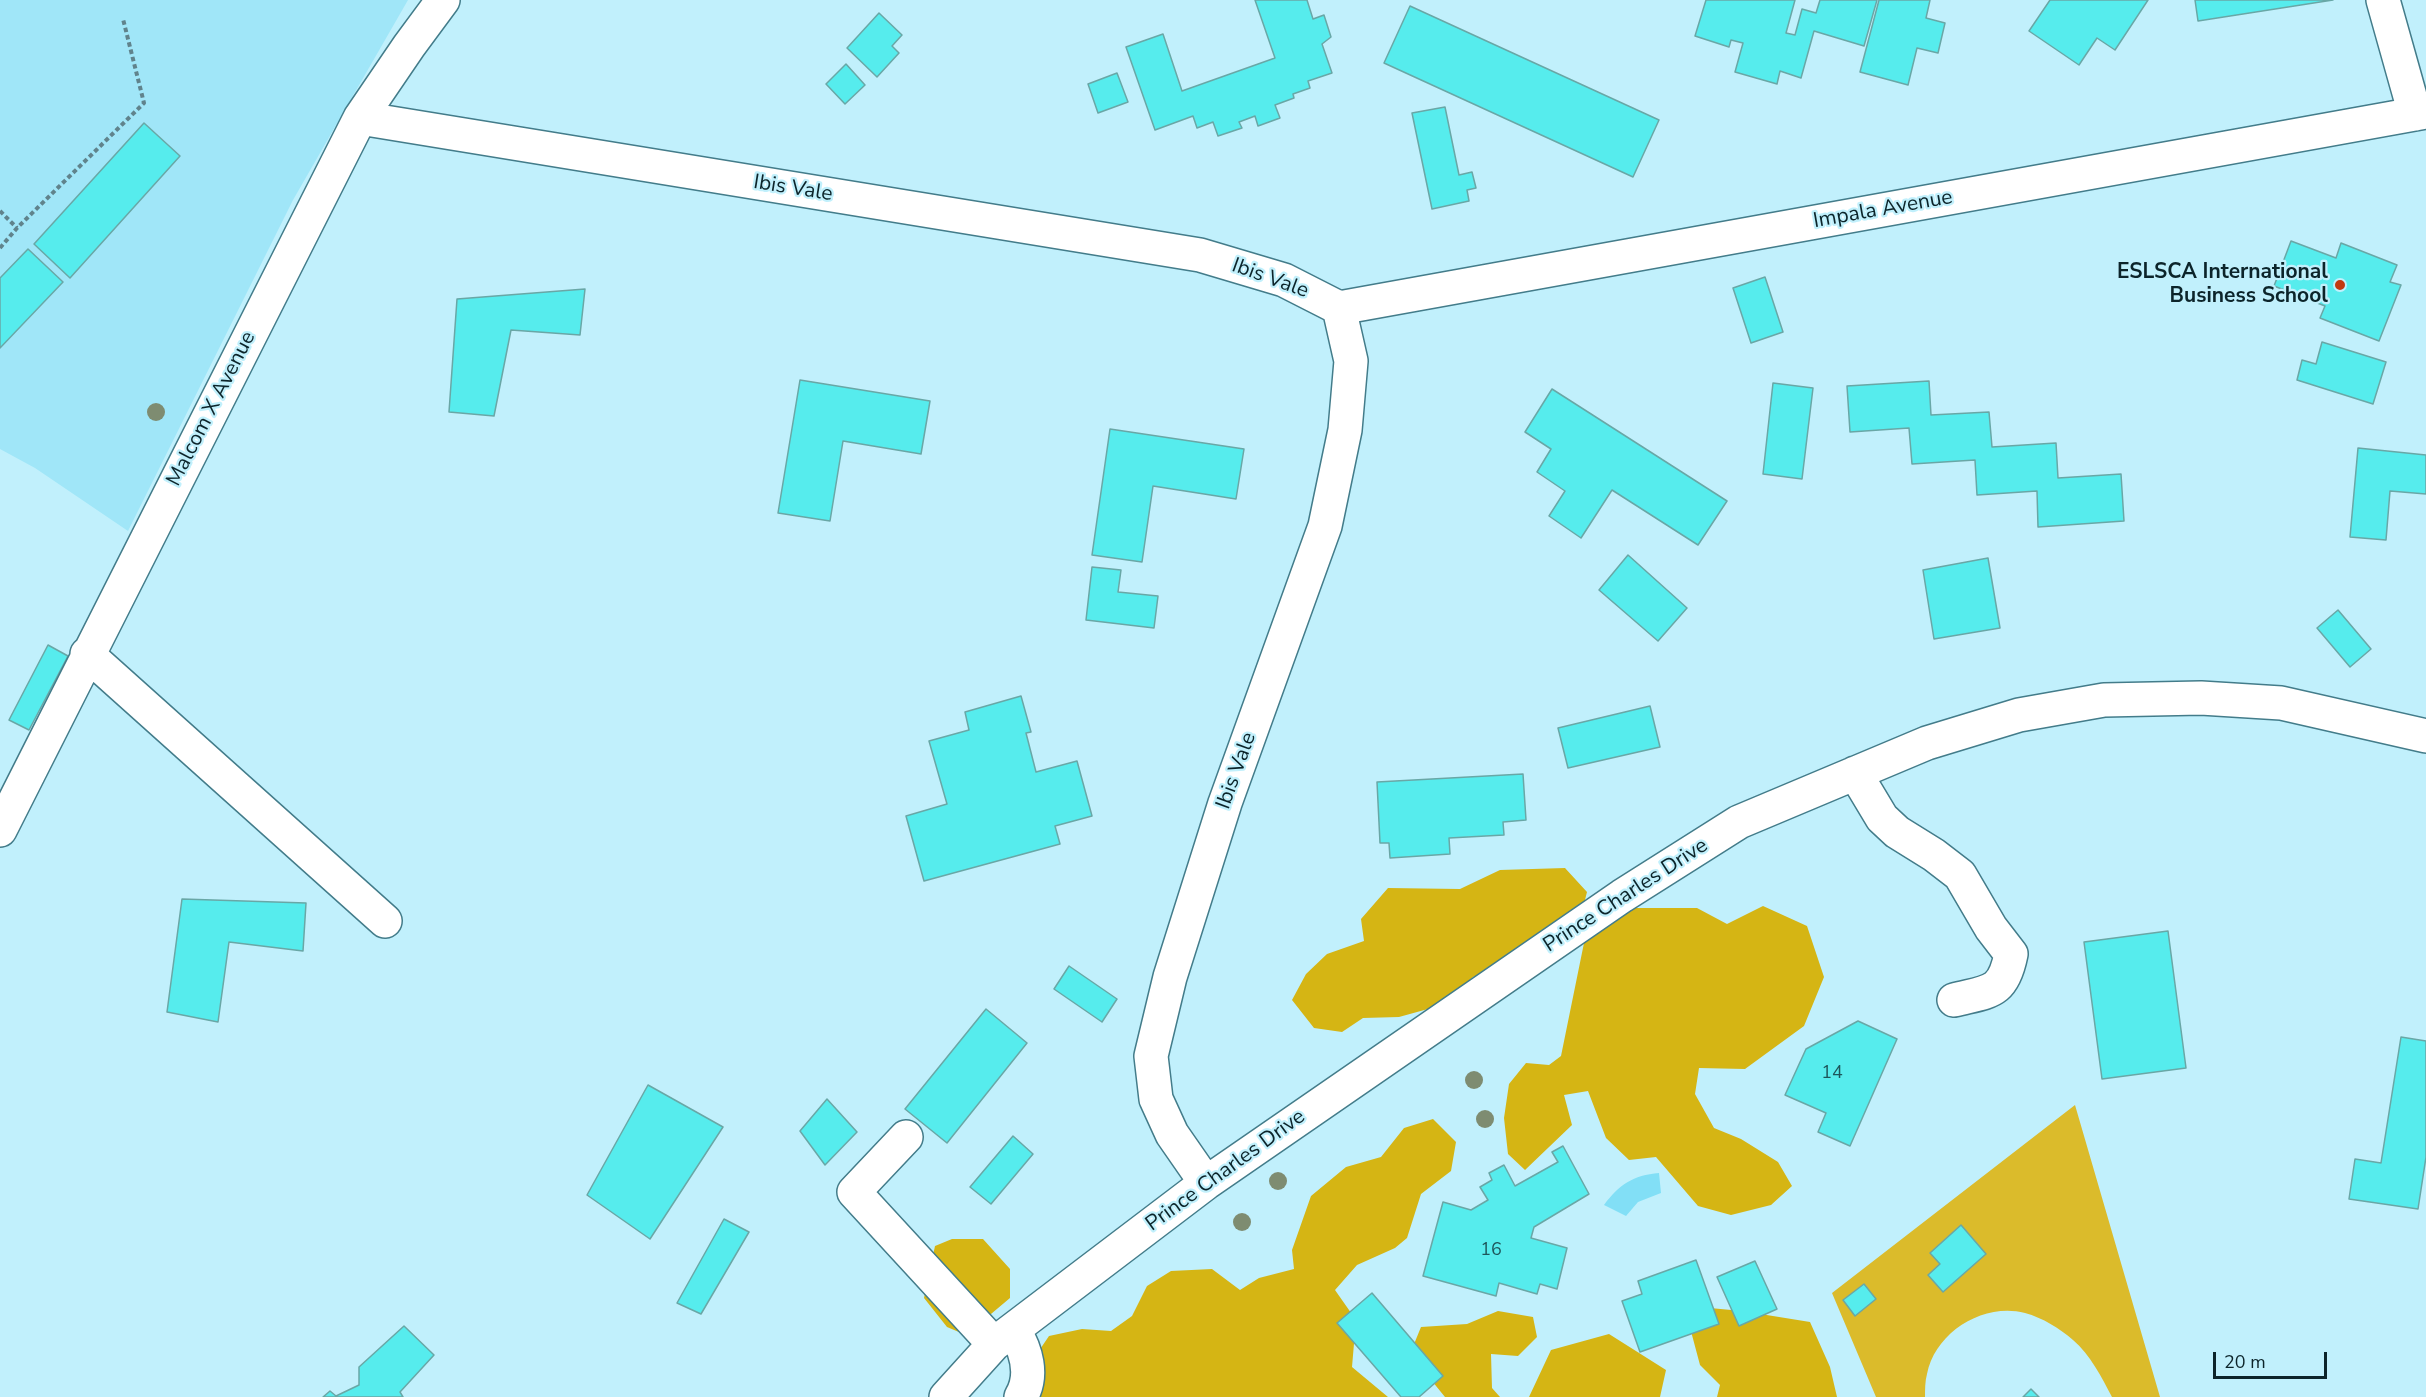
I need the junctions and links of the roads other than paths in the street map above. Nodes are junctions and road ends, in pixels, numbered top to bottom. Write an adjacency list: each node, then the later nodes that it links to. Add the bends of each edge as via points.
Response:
1 (443, 0): 4 (street, Malcom X Avenue)
2 (2383, 0): 3 (street)
3 (2420, 113): 5 (street, Impala Avenue)
4 (360, 118): 5 (street, Ibis Vale, via 1200,255 1284,280); 6 (street, Malcom X Avenue)
5 (1339, 308): 13 (street, Ibis Vale, via 1351,361 1345,430 1325,526 1225,803 1170,977 1150,1056 1156,1099 1172,1134)
6 (87, 654): 9 (street, Malcom X Avenue); 10 (street)
7 (2426, 736): 8 (street, Prince Charles Drive, via 2282,702 2201,698 2104,700 2019,715 1927,744)
8 (1856, 773): 11 (street, via 1889,825 1960,875 2011,954 2007,974 1993,990); 13 (street, Prince Charles Drive, via 1739,822 1622,896)
9 (0, 830)
10 (386, 921)
11 (1954, 1000)
12 (906, 1137): 14 (street, via 854,1192)
13 (1206, 1183): 14 (street, Prince Charles Drive)
14 (1004, 1337): 15 (street, Prince Charles Drive); 16 (street, via 1023,1346 1028,1366 1026,1389)
15 (946, 1397)
16 (1021, 1397)

